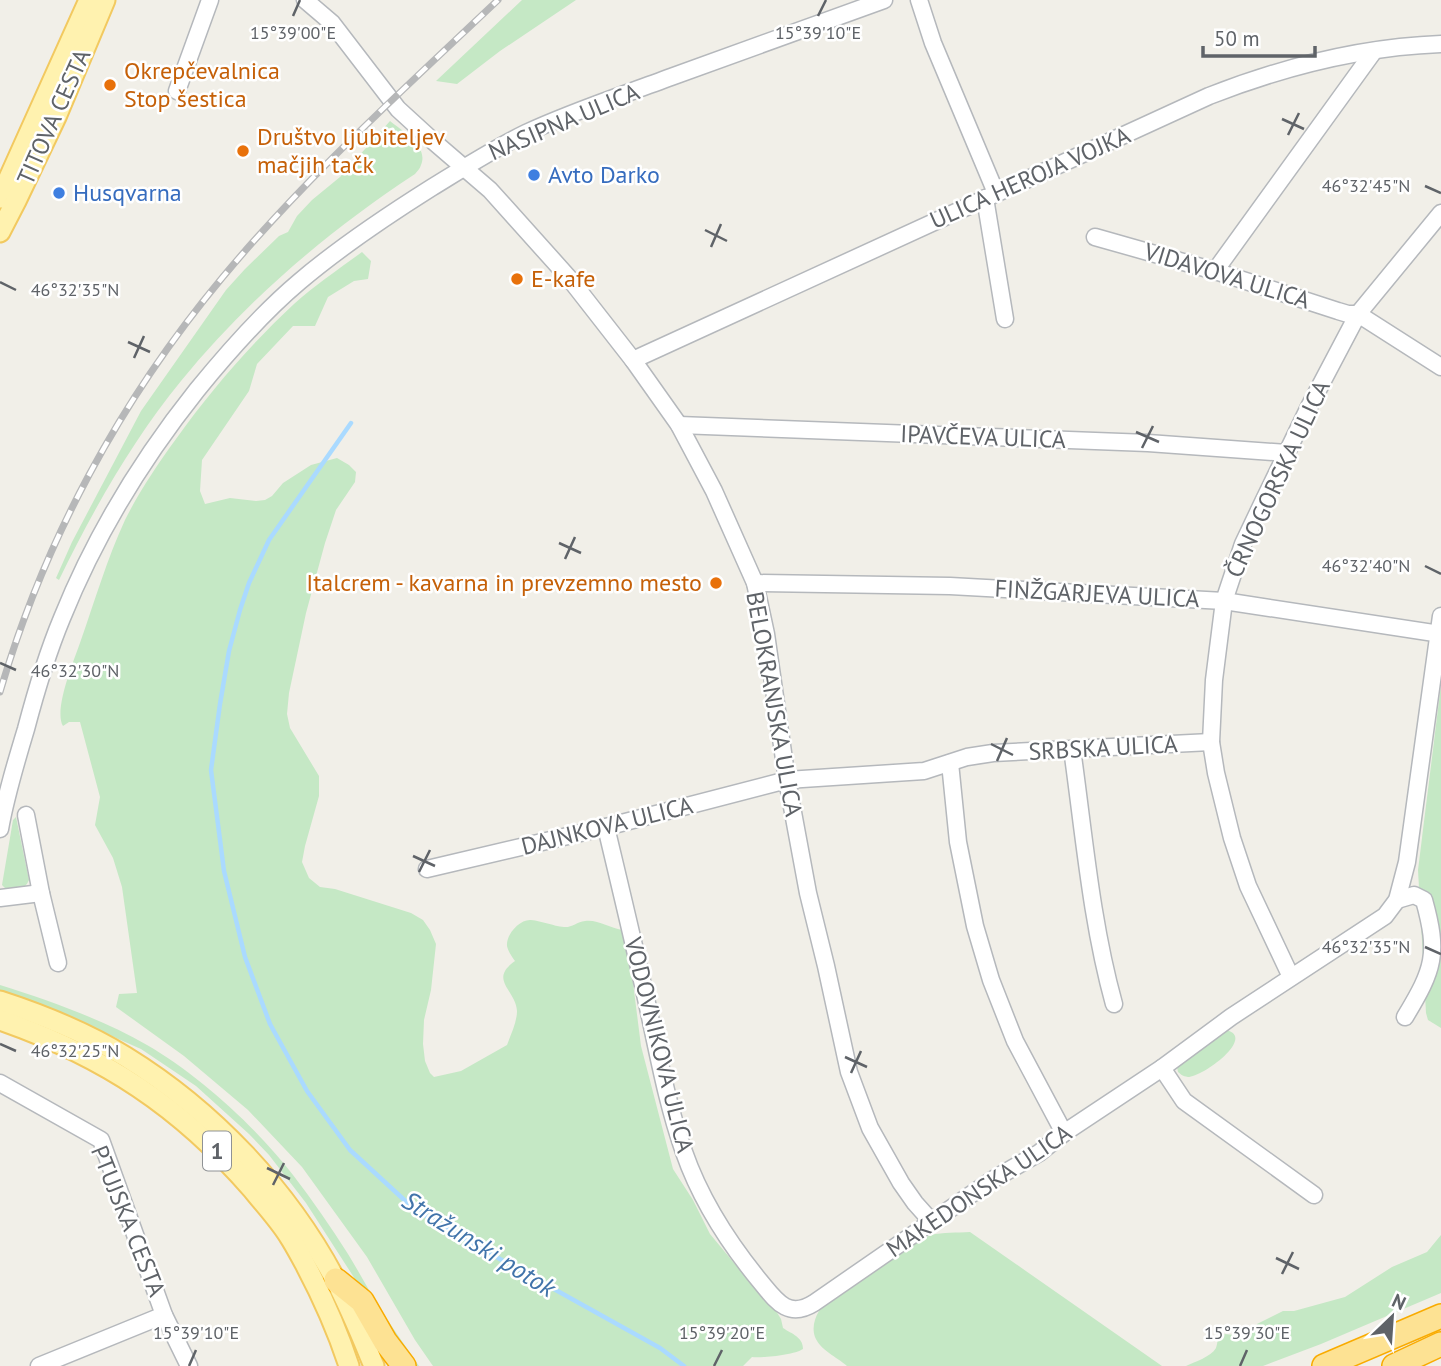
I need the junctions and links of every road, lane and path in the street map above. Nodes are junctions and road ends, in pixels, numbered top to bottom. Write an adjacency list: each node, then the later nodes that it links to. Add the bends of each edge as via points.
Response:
1 (89, 0): 12 (main road, TITOVA CESTA)
2 (105, 0): 14 (main road, TITOVA CESTA, via 56,117)
3 (210, 0): 9 (street)
4 (305, 0): 10 (street, NASIPNA ULICA, via 332,23 398,109)
5 (884, 0): 10 (street, NASIPNA ULICA, via 589,107 528,132)
6 (919, 0): 11 (street)
7 (1441, 44): 8 (street, ULICA HEROJA VOJKA)
8 (1374, 51): 11 (street, ULICA HEROJA VOJKA, via 1297,66 1230,88); 16 (street)
9 (177, 91)
10 (465, 167): 19 (street, BELOKRANJSKA ULICA, via 569,278); 33 (street, via 380,219 297,284 213,370 144,462 87,561 62,619 38,685)
11 (991, 196): 18 (street); 19 (street, ULICA HEROJA VOJKA)
12 (0, 198)
13 (1441, 213): 17 (street, ČRNOGORSKA ULICA)
14 (0, 232)
15 (1095, 237): 16 (street, VIDAVOVA ULICA)
16 (1215, 271): 17 (street, VIDAVOVA ULICA)
17 (1358, 314): 20 (street); 22 (street, ČRNOGORSKA ULICA)
18 (1005, 319)
19 (634, 360): 21 (street, BELOKRANJSKA ULICA)
20 (1441, 367)
21 (679, 425): 22 (street, IPAVČEVA ULICA, via 1148,443); 23 (street, BELOKRANJSKA ULICA)
22 (1287, 453): 24 (street, ČRNOGORSKA ULICA, via 1243,544)
23 (755, 583): 24 (street, FINŽGARJEVA ULICA, via 950,586); 30 (street, BELOKRANJSKA ULICA)
24 (1224, 601): 26 (street, FINŽGARJEVA ULICA); 27 (street, ČRNOGORSKA ULICA)
25 (1441, 616): 26 (street)
26 (1439, 634): 37 (street, via 1407,862)
27 (1212, 742): 28 (street, SRBSKA ULICA); 39 (street, ČRNOGORSKA ULICA, via 1232,838 1248,886)
28 (1072, 749): 29 (street, SRBSKA ULICA, via 993,753); 41 (street, via 1097,930)
29 (950, 763): 30 (street, SRBSKA ULICA, via 924,771); 46 (street, via 966,887 991,980 1015,1041)
30 (787, 780): 32 (street, DAJNKOVA ULICA); 48 (street, BELOKRANJSKA ULICA, via 808,893 854,1086 870,1128 901,1183)
31 (26, 816): 35 (street)
32 (606, 827): 34 (street, DAJNKOVA ULICA); 50 (street, VODOVNIKOVA ULICA, via 685,1155 722,1229 753,1273 783,1306)
33 (0, 829)
34 (427, 869)
35 (41, 893): 36 (street); 38 (street)
36 (0, 898)
37 (1397, 900): 39 (street, MAKEDONSKA ULICA, via 1385,916); 42 (street, via 1414,895 1424,900 1433,948 1428,976)
38 (58, 963)
39 (1291, 977): 44 (street, MAKEDONSKA ULICA)
40 (0, 1001): 49 (main road, 1, via 60,1023 124,1055 197,1108 276,1190)
41 (1114, 1004)
42 (1405, 1017)
43 (0, 1020): 56 (main road, 1, via 119,1074 188,1123 230,1163 289,1236 326,1304)
44 (1162, 1068): 46 (street, MAKEDONSKA ULICA); 47 (street, via 1184,1101)
45 (0, 1083): 51 (street, PTUJSKA CESTA, via 101,1140)
46 (1064, 1133): 48 (street, MAKEDONSKA ULICA)
47 (1314, 1195)
48 (932, 1222): 50 (street, MAKEDONSKA ULICA, via 814,1303)
49 (336, 1280): 57 (main road, 1); 58 (highway, via 362,1301)
50 (795, 1310)
51 (164, 1315): 54 (street); 55 (street, PTUJSKA CESTA)
52 (1441, 1316): 59 (highway)
53 (1441, 1344): 60 (highway)
54 (39, 1366)
55 (188, 1366)
56 (349, 1366)
57 (374, 1366)
58 (404, 1366)
59 (1324, 1366)
60 (1394, 1366)

